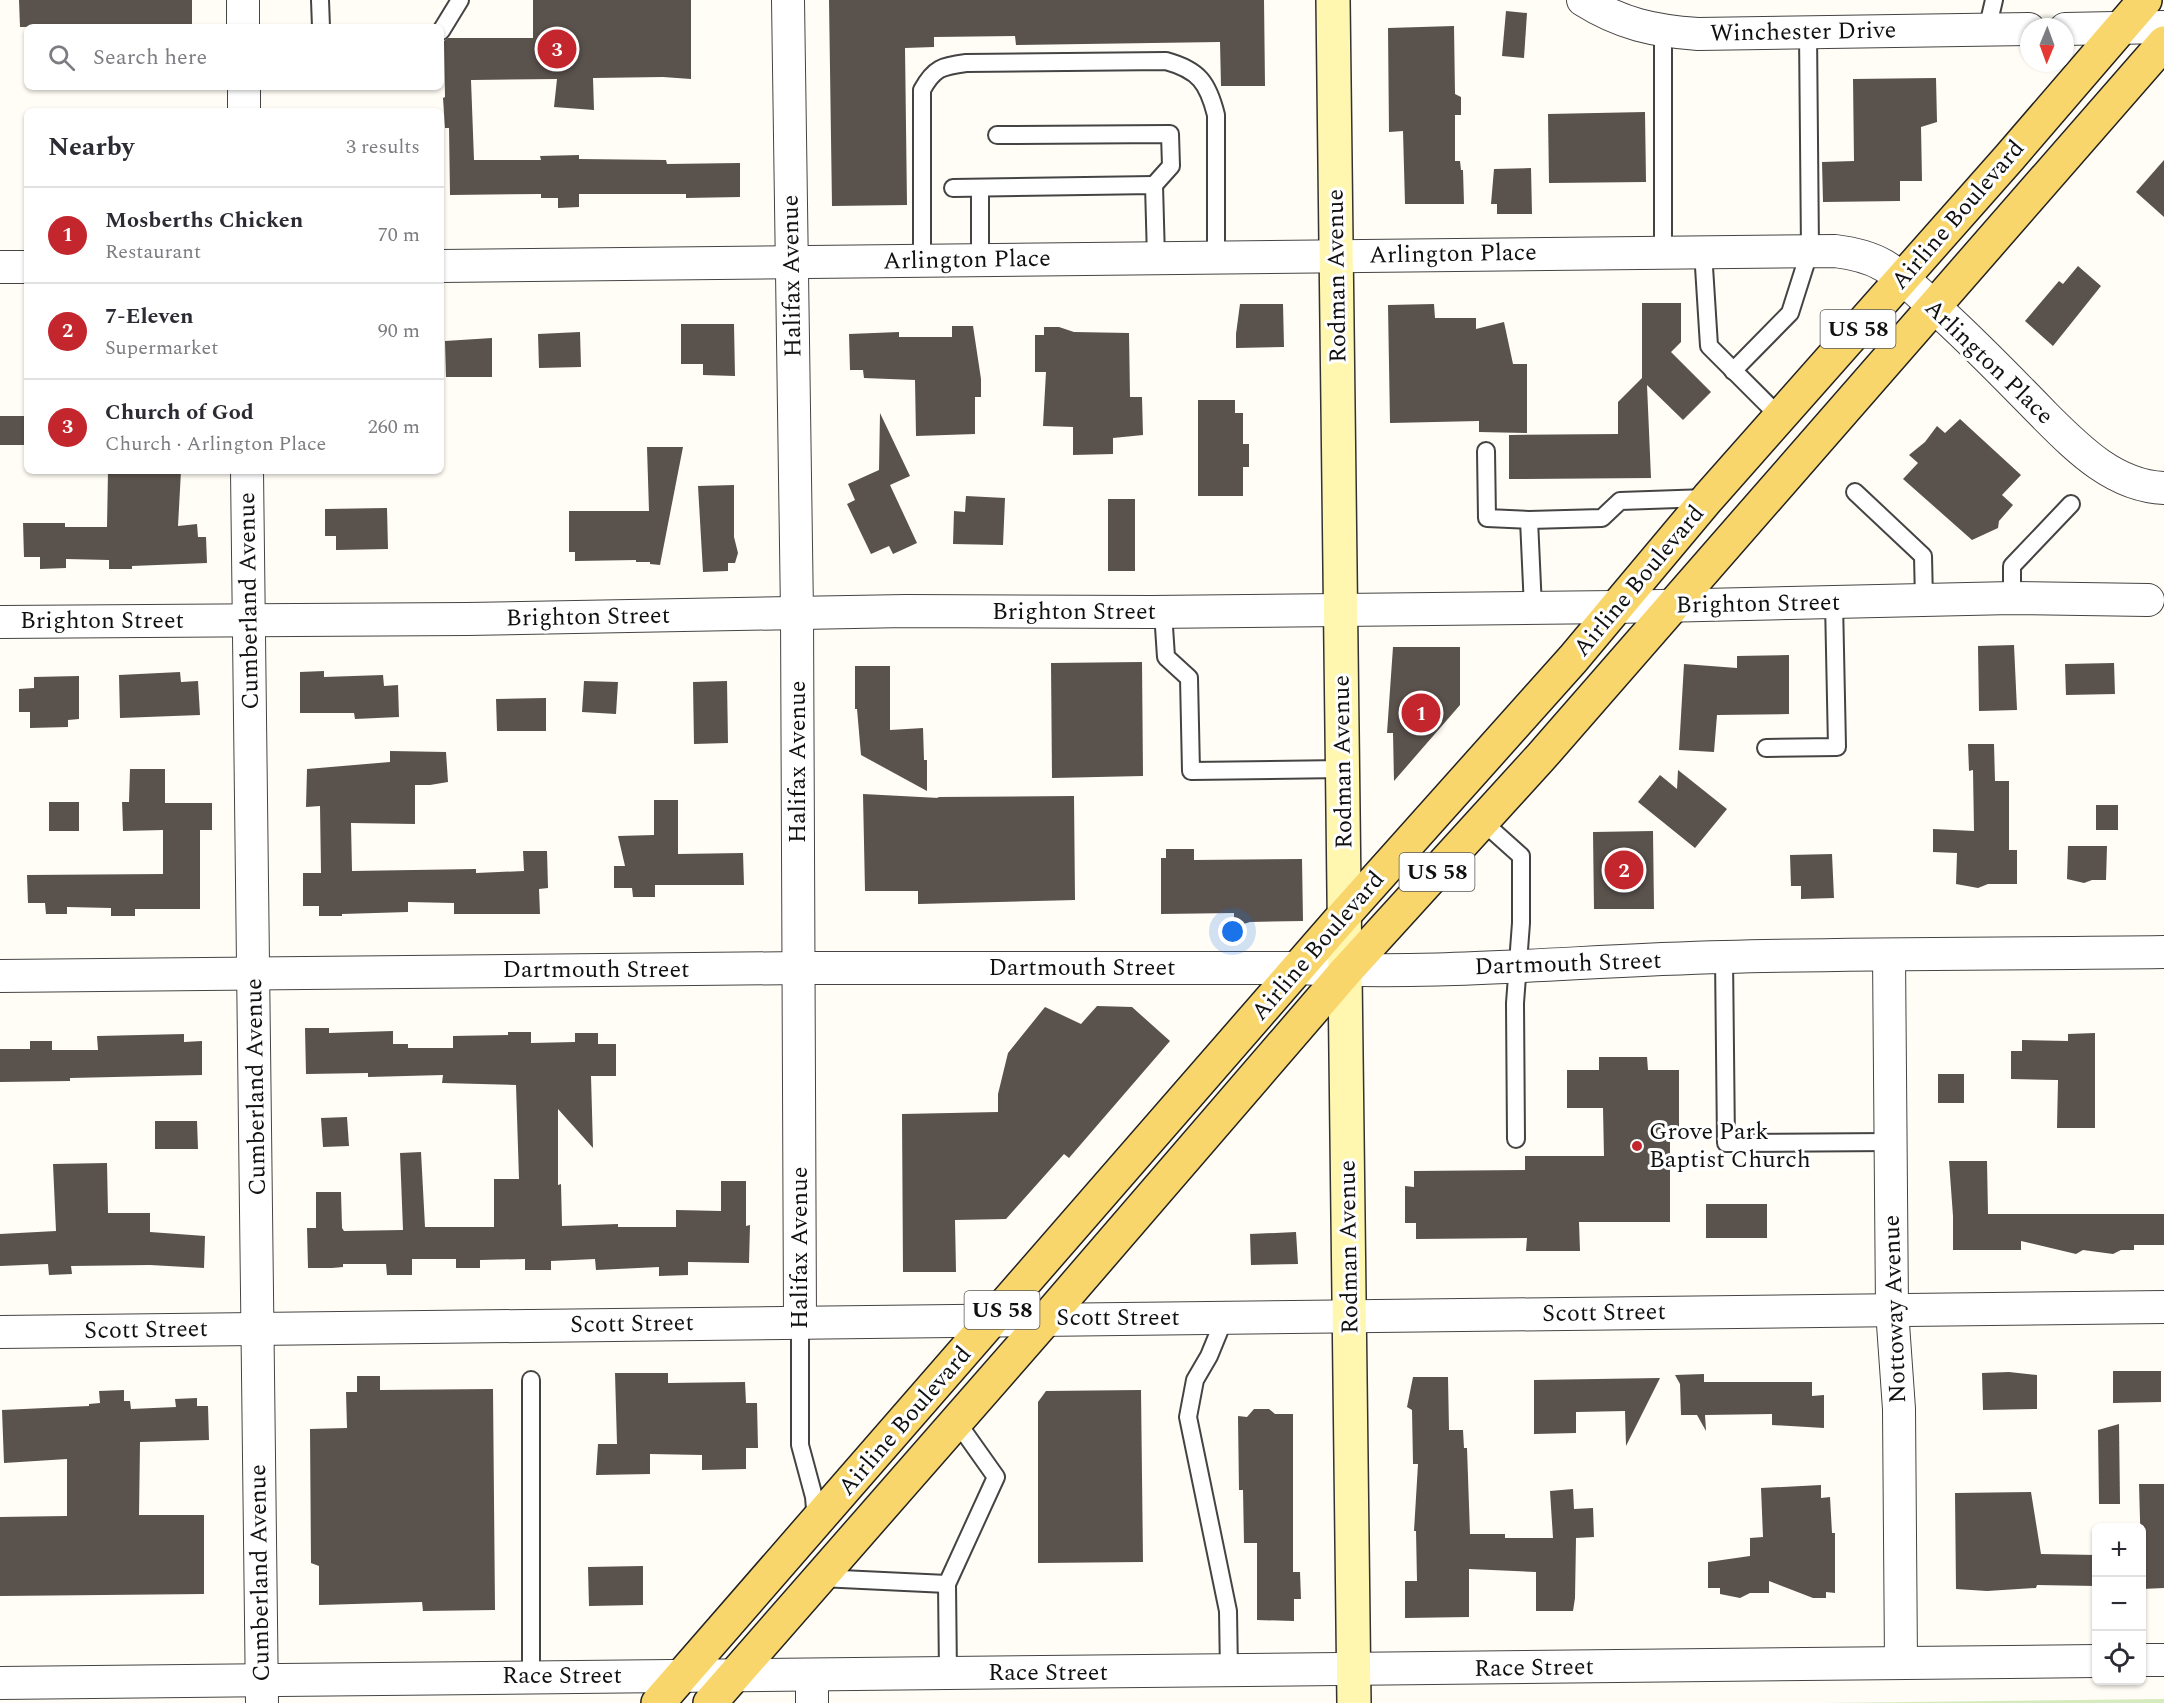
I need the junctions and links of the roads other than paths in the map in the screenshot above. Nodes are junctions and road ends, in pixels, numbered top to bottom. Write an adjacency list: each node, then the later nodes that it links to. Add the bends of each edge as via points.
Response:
1 (243, 0): 9 (street)
2 (320, 0): 10 (lane)
3 (460, 0): 11 (lane)
4 (788, 0): 34 (street, Halifax Avenue)
5 (1334, 0): 29 (street, Rodman Avenue)
6 (1583, 0): 17 (street, Winchester Drive, via 1624,21)
7 (1994, 0): 16 (lane)
8 (2145, 0): 13 (main road, Airline Boulevard / US 58)
9 (243, 24)
10 (321, 24)
11 (444, 26)
12 (2164, 27): 13 (street)
13 (2121, 28): 15 (street); 38 (main road, Airline Boulevard / US 58)
14 (2020, 29): 16 (street, Winchester Drive)
15 (2074, 29)
16 (1987, 30): 18 (street, Winchester Drive)
17 (1663, 32): 18 (street, Winchester Drive); 27 (lane)
18 (1808, 32): 26 (lane)
19 (2164, 43): 39 (main road, Airline Boulevard / US 58)
20 (243, 90): 21 (street)
21 (244, 108)
22 (997, 135): 23 (lane, via 1170,134 1171,166)
23 (1154, 185): 25 (lane); 31 (lane)
24 (953, 188): 25 (lane)
25 (980, 188): 33 (lane)
26 (1810, 250): 28 (street, Arlington Place); 38 (street, Arlington Place, via 1852,254); 40 (lane, via 1790,313)
27 (1663, 251): 28 (street, Arlington Place); 29 (street, Arlington Place)
28 (1703, 251): 40 (lane, via 1709,346)
29 (1337, 256): 30 (street, Arlington Place); 56 (street, Rodman Avenue)
30 (1216, 257): 31 (street, Arlington Place); 32 (lane, via 1216,115 1200,77 1185,66 1166,61 989,62 944,66 930,76 922,90)
31 (1156, 258): 33 (street, Arlington Place)
32 (922, 260): 33 (street, Arlington Place); 34 (street, Arlington Place)
33 (980, 260)
34 (791, 262): 35 (street, Arlington Place); 58 (street, Halifax Avenue)
35 (444, 266)
36 (0, 267): 37 (street)
37 (24, 267)
38 (1903, 278): 39 (street, Arlington Place); 41 (main road, Airline Boulevard / US 58)
39 (1933, 306): 44 (street, Arlington Place, via 2098,465 2126,479); 53 (main road, Airline Boulevard / US 58)
40 (1733, 370): 41 (lane)
41 (1781, 418): 46 (main road, Airline Boulevard / US 58)
42 (1486, 451): 48 (lane, via 1487,518)
43 (247, 474): 59 (street, Cumberland Avenue)
44 (2164, 488)
45 (1855, 492): 50 (lane, via 1923,556)
46 (1708, 498): 48 (lane, via 1620,501 1602,518); 54 (main road, Airline Boulevard / US 58)
47 (2071, 504): 49 (lane, via 2012,566)
48 (1529, 520): 55 (lane)
49 (2012, 598): 50 (street, Brighton Street); 51 (street, Brighton Street)
50 (1924, 600): 52 (street, Brighton Street)
51 (2148, 600)
52 (1834, 602): 53 (street, Brighton Street); 61 (lane, via 1837,747)
53 (1671, 606): 54 (street, Brighton Street); 63 (main road, Airline Boulevard / US 58)
54 (1615, 607): 55 (street, Brighton Street); 64 (main road, Airline Boulevard / US 58)
55 (1533, 608): 56 (street, Brighton Street)
56 (1341, 610): 57 (street, Brighton Street); 62 (street, Rodman Avenue)
57 (1163, 612): 58 (street, Brighton Street); 62 (lane, via 1166,657 1189,678 1191,771)
58 (797, 613): 59 (street, Brighton Street); 69 (street, Halifax Avenue)
59 (249, 620): 60 (street, Brighton Street); 72 (street, Cumberland Avenue)
60 (0, 622)
61 (1766, 748)
62 (1343, 769): 64 (street, Rodman Avenue)
63 (1483, 822): 68 (lane, via 1521,856); 71 (main road, Airline Boulevard / US 58)
64 (1345, 915): 70 (main road, Airline Boulevard / US 58); 71 (street, Rodman Avenue)
65 (2164, 952): 66 (street, Dartmouth Street)
66 (1889, 955): 67 (street, Dartmouth Street); 75 (street, Nottoway Avenue)
67 (1724, 957): 68 (street, Dartmouth Street); 75 (lane, via 1726,1143)
68 (1519, 966): 71 (street, Dartmouth Street); 74 (lane, via 1515,1003)
69 (800, 968): 70 (street, Dartmouth Street); 72 (street, Dartmouth Street); 82 (street, Halifax Avenue)
70 (1299, 968): 71 (street, Dartmouth Street); 81 (main road, Airline Boulevard / US 58)
71 (1346, 971): 78 (street, Rodman Avenue); 80 (main road, Airline Boulevard / US 58)
72 (254, 973): 73 (street, Dartmouth Street); 83 (street, Cumberland Avenue)
73 (0, 976)
74 (1516, 1139)
75 (1891, 1142): 77 (street, Nottoway Avenue)
76 (2164, 1307): 77 (street, Scott Street)
77 (1892, 1310): 78 (street, Scott Street); 93 (street, Nottoway Avenue, via 1899,1409)
78 (1350, 1316): 79 (street, Scott Street); 94 (street, Rodman Avenue)
79 (1225, 1317): 80 (street, Scott Street); 95 (lane, via 1195,1380 1188,1418 1228,1611)
80 (1047, 1318): 81 (street, Scott Street); 86 (main road, Airline Boulevard / US 58)
81 (994, 1319): 82 (street, Scott Street); 87 (main road, Airline Boulevard / US 58)
82 (800, 1322): 83 (street, Scott Street); 87 (lane, Halifax Avenue, via 800,1445 814,1497)
83 (258, 1328): 84 (street, Scott Street); 102 (street, Cumberland Avenue)
84 (0, 1332)
85 (531, 1380): 99 (lane)
86 (957, 1422): 88 (main road, Airline Boulevard / US 58); 89 (lane, via 996,1477)
87 (816, 1522): 97 (main road, Airline Boulevard / US 58)
88 (820, 1578): 89 (lane); 98 (main road, Airline Boulevard / US 58)
89 (947, 1584): 96 (lane)
90 (2146, 1660): 91 (street)
91 (2164, 1660)
92 (2092, 1661): 93 (street, Race Street)
93 (1901, 1663): 94 (street, Race Street)
94 (1354, 1670): 95 (street, Race Street); 105 (street, Rodman Avenue)
95 (1229, 1672): 96 (street, Race Street)
96 (948, 1674): 101 (street, Race Street)
97 (682, 1675): 98 (street, Race Street); 99 (street, Race Street); 103 (main road, Airline Boulevard / US 58)
98 (735, 1675): 101 (street, Race Street); 104 (main road, Airline Boulevard / US 58)
99 (531, 1676): 102 (street, Race Street)
100 (0, 1683): 102 (street, Race Street)
101 (812, 1689)
102 (262, 1691)
103 (658, 1703)
104 (711, 1703)
105 (1354, 1703)

